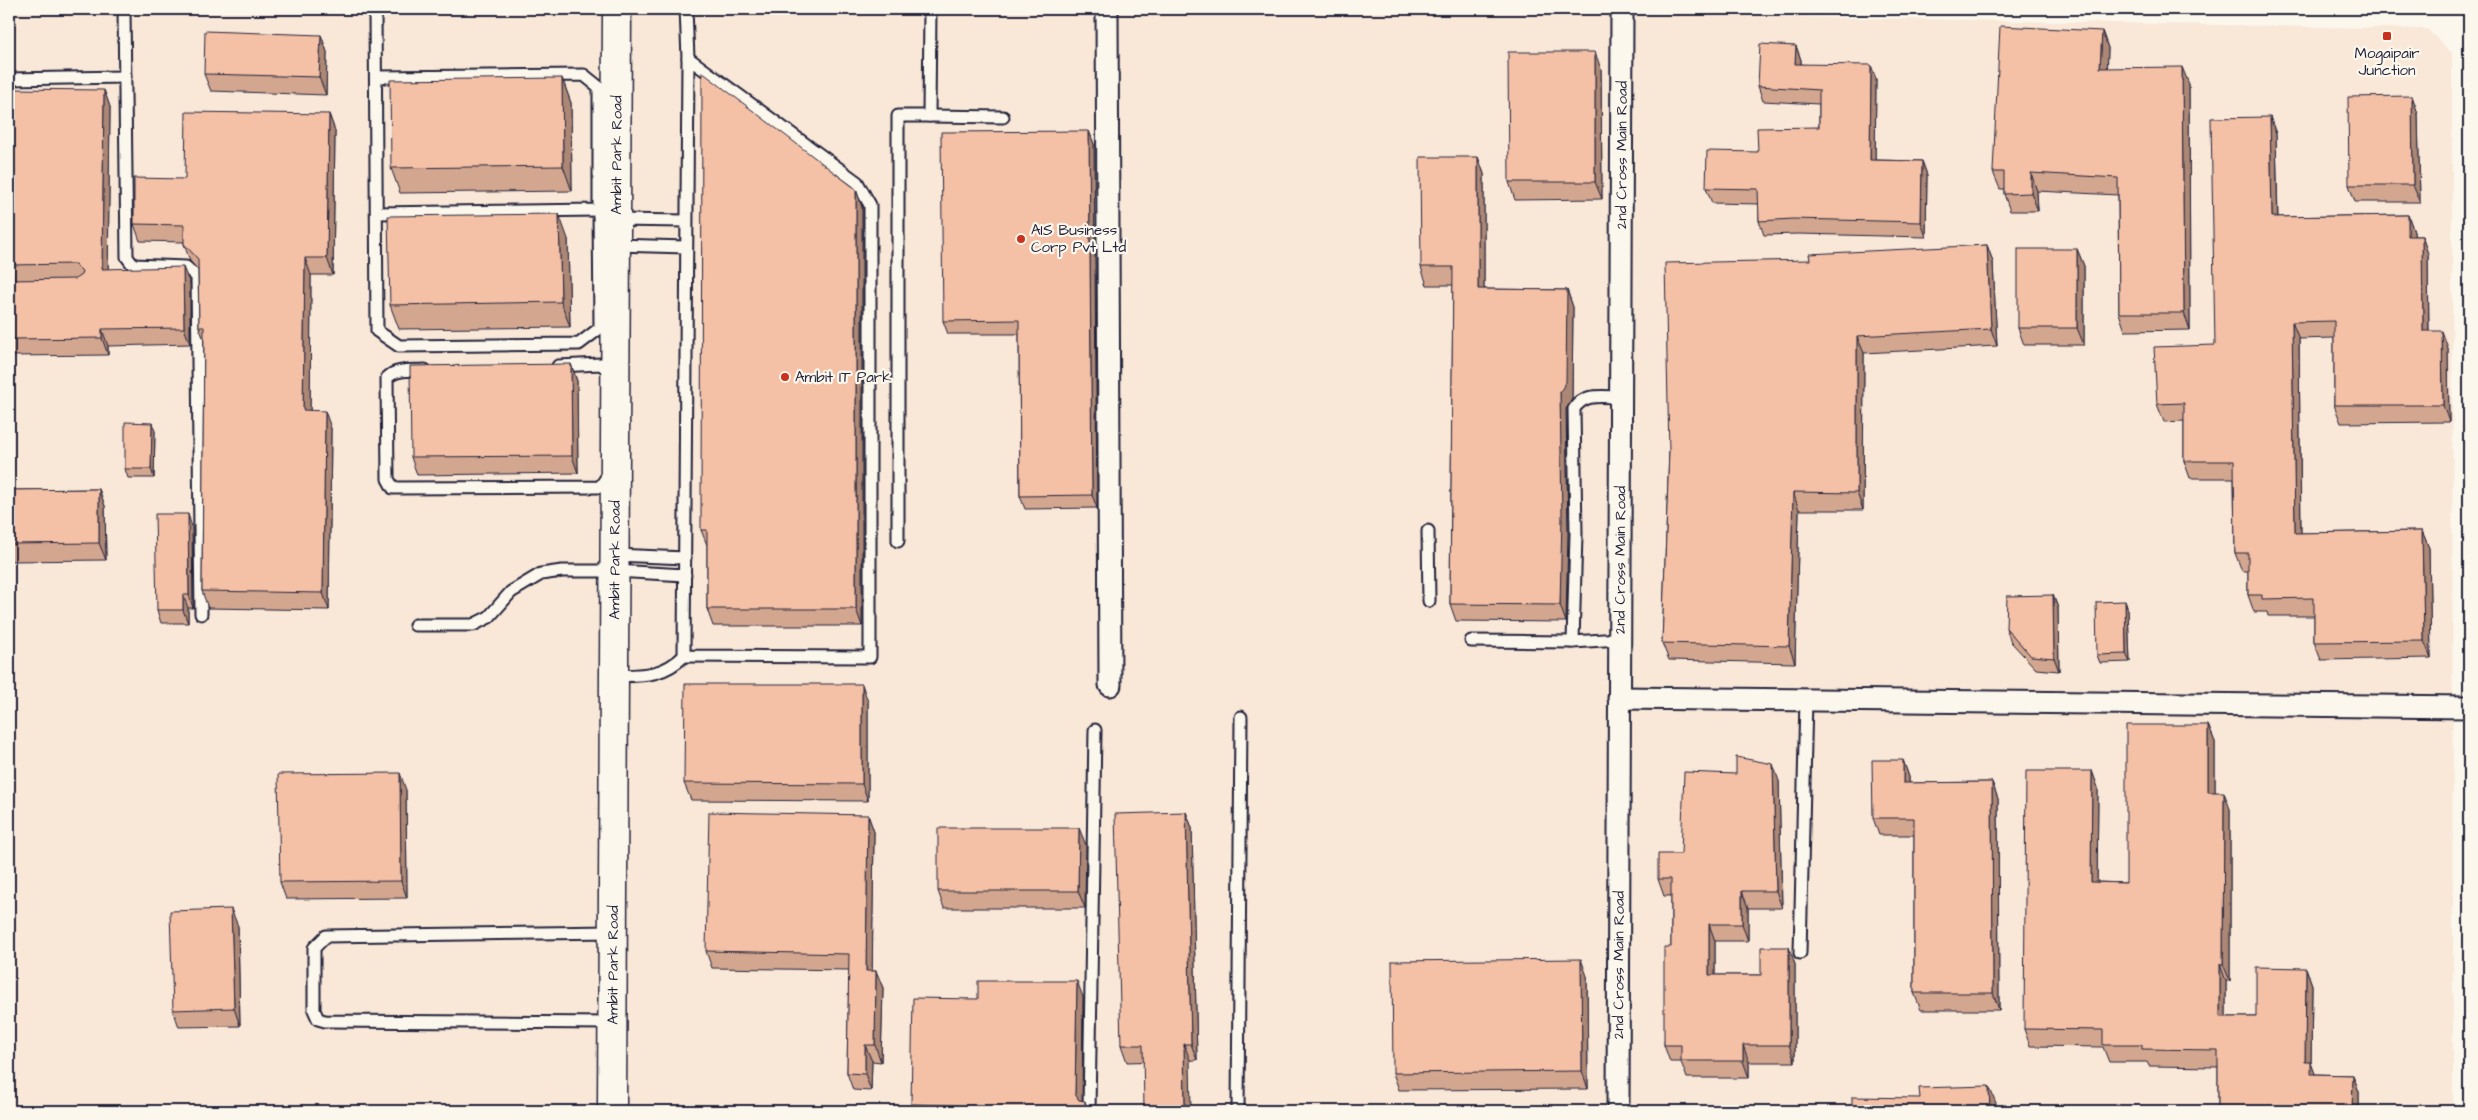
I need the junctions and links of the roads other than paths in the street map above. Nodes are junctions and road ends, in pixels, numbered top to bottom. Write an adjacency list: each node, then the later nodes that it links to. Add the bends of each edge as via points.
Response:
1 (124, 9): 9 (lane)
2 (375, 9): 10 (lane)
3 (617, 9): 15 (street, Ambit Park Road)
4 (686, 9): 8 (lane)
5 (930, 9): 12 (lane)
6 (1108, 9): 36 (street)
7 (1622, 9): 21 (street, 2nd Cross Main Road)
8 (688, 58): 16 (lane); 34 (lane, via 857,182 870,205 870,657)
9 (125, 77): 11 (lane); 29 (lane, via 129,262 133,265 186,267 197,277)
10 (376, 77): 14 (lane); 15 (lane, via 584,75 599,87)
11 (9, 79)
12 (929, 116): 13 (lane); 24 (lane, via 898,116)
13 (1003, 117)
14 (376, 213): 15 (lane); 15 (lane, via 377,331 398,346 579,344 600,328)
15 (612, 221): 16 (lane); 17 (lane); 20 (street, Ambit Park Road)
16 (686, 221): 17 (lane)
17 (686, 247): 25 (lane)
18 (543, 366): 20 (lane, via 601,364)
19 (438, 370): 22 (lane, via 400,371 391,373 387,378 388,480 393,488 600,487 610,471)
20 (613, 381): 22 (street, Ambit Park Road)
21 (1620, 396): 31 (street, 2nd Cross Main Road); 33 (lane, via 1586,397 1579,400 1574,409 1576,534)
22 (612, 447): 26 (street, Ambit Park Road)
23 (1428, 531): 28 (lane)
24 (898, 541)
25 (685, 558): 26 (lane); 27 (lane)
26 (615, 563): 27 (lane); 30 (lane, via 541,574 511,592 489,617 473,625); 35 (street, Ambit Park Road)
27 (685, 575): 34 (lane)
28 (1429, 602)
29 (201, 614)
30 (415, 625)
31 (1619, 640): 33 (lane); 37 (street, 2nd Cross Main Road)
32 (1470, 641): 33 (lane)
33 (1573, 642)
34 (684, 656): 35 (lane, via 674,666 654,674)
35 (614, 676): 42 (street, Ambit Park Road)
36 (1110, 685)
37 (1619, 698): 38 (street); 48 (street, 2nd Cross Main Road)
38 (1806, 699): 39 (street); 43 (lane)
39 (2469, 707)
40 (1241, 716): 47 (lane)
41 (1095, 730): 46 (lane)
42 (613, 932): 44 (street, Ambit Park Road); 44 (lane, via 326,936 314,948 314,1010 318,1019 325,1021)
43 (1800, 953)
44 (613, 1023): 45 (street, Ambit Park Road)
45 (612, 1111)
46 (1090, 1111)
47 (1238, 1111)
48 (1618, 1111)

